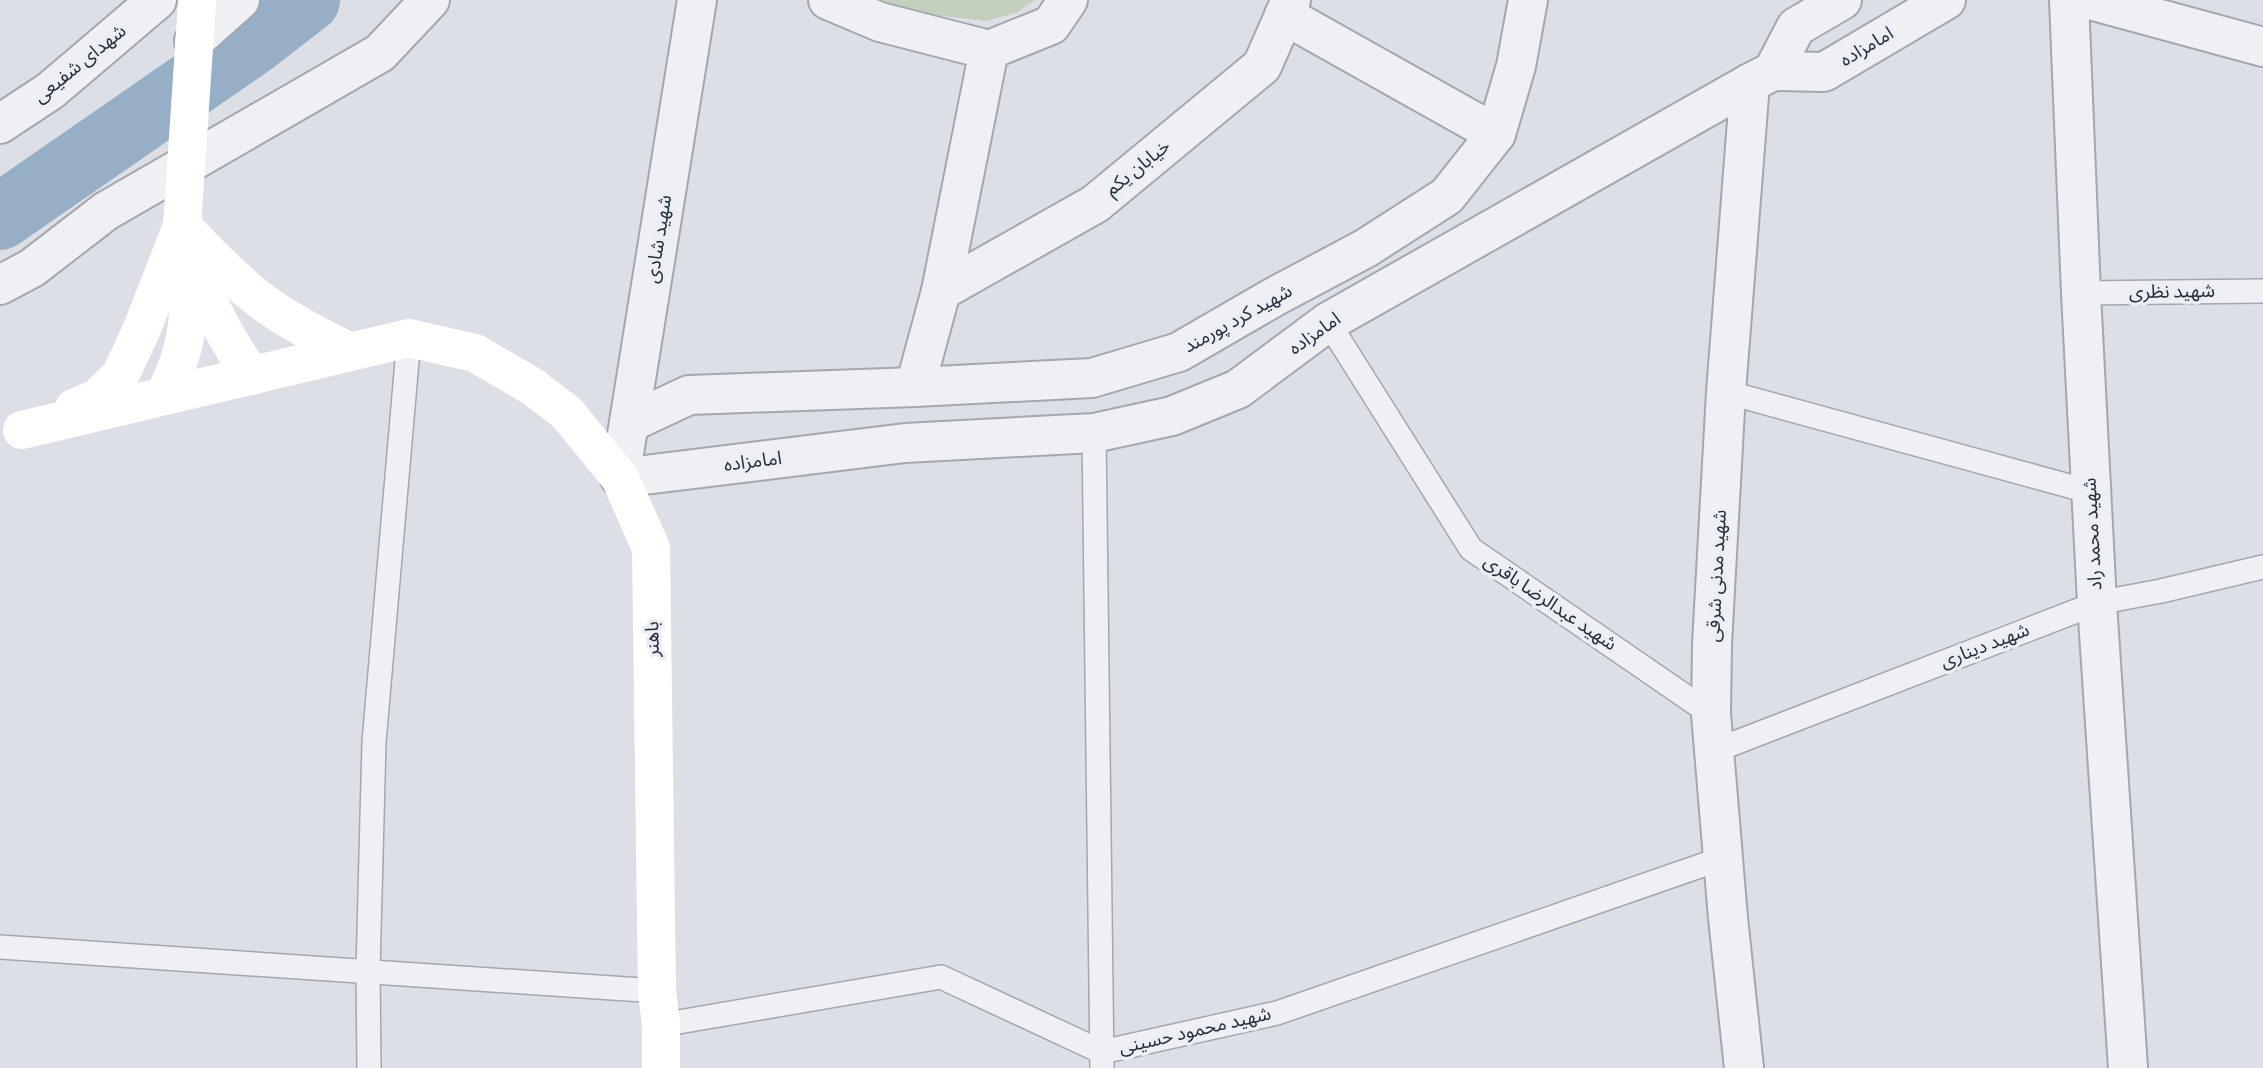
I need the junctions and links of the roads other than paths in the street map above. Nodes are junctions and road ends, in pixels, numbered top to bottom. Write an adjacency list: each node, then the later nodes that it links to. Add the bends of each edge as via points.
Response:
1 (158, 0): 18 (street, شهدای شفیعی, via 50,91)
2 (240, 0): 14 (street)
3 (430, 0): 21 (street, via 380,53 106,211 32,268)
4 (697, 0): 32 (street, شهید شادی)
5 (828, 0): 16 (street, via 880,22)
6 (1068, 0): 16 (street, via 1051,25)
7 (1528, 0): 19 (street, شهید کرد پورمند, via 1516,66)
8 (1842, 0): 17 (street, via 1796,27)
9 (1946, 0): 17 (street, امامزاده, via 1824,72)
10 (2068, 0): 24 (street, شهید محمد راد)
11 (2090, 0): 15 (street)
12 (197, 1): 14 (main road, bridge)
13 (1288, 8): 19 (street); 22 (street, خیابان یکم, via 1262,66 1095,204)
14 (194, 41): 20 (main road, bridge)
15 (2263, 47)
16 (989, 50): 22 (street)
17 (1761, 77): 25 (street, امامزاده); 30 (street, شهید مدنی شرقی)
18 (0, 124)
19 (1496, 134): 29 (street, شهید کرد پورمند, via 1447,197 1366,248 1179,352 1092,378)
20 (182, 226): 27 (main road, via 272,309); 28 (main road, via 213,314); 31 (main road, via 189,319 175,375); 33 (main road, via 120,376 97,398)
21 (0, 285)
22 (941, 291): 29 (street)
23 (2263, 291): 24 (lane, شهید نظری)
24 (2081, 293): 36 (street, شهید محمد راد)
25 (1328, 323): 34 (street, امامزاده, via 1238,389 1172,416); 39 (lane, شهید عبدالرضا باقری, via 1471,549)
26 (409, 338): 27 (main road); 35 (main road, باهنر, via 475,353 533,387 567,413); 42 (lane, via 374,741)
27 (350, 352): 28 (main road)
28 (252, 376): 31 (main road)
29 (915, 387): 32 (street, شهید کرد پورمند, via 689,395)
30 (1726, 392): 36 (lane); 39 (street, شهید مدنی شرقی, via 1712,644)
31 (164, 396): 33 (main road)
32 (629, 423): 35 (street, شهید شادی)
33 (7, 428)
34 (1094, 433): 35 (street, امامزاده, via 905,443); 44 (lane)
35 (620, 478): 43 (main road, باهنر, via 652,548)
36 (2091, 492): 38 (street, شهید محمد راد)
37 (2263, 567): 38 (lane, شهید دیناری)
38 (2096, 603): 39 (lane, شهید دیناری); 48 (street, شهید محمد راد)
39 (1713, 732): 40 (street, شهید مدنی شرقی)
40 (1723, 858): 44 (lane, شهید محمود حسینی, via 1276,1013); 47 (street, شهید مدنی شرقی)
41 (0, 947): 42 (lane, شهید محمود حسینی)
42 (368, 970): 43 (lane, شهید محمود حسینی); 45 (lane)
43 (659, 1008): 44 (lane, شهید محمود حسینی, via 941,977); 46 (main road, باهنر)
44 (1102, 1060)
45 (369, 1068)
46 (661, 1068)
47 (1744, 1068)
48 (2128, 1068)

